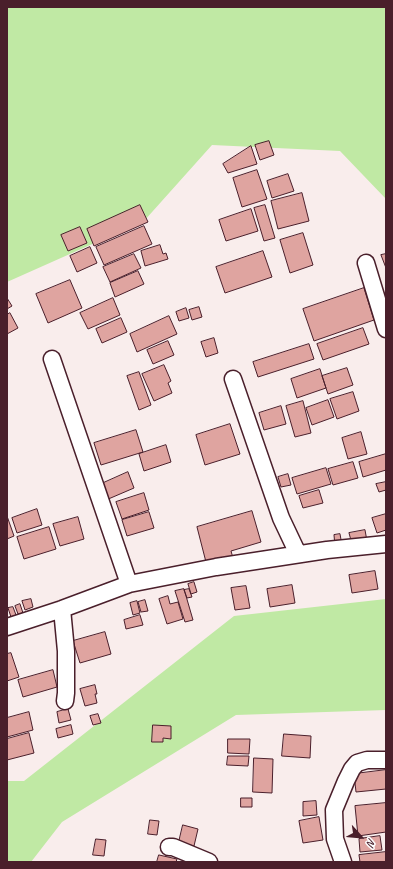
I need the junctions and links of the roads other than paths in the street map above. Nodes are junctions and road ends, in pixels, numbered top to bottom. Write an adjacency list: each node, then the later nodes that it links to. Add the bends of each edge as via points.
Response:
1 (366, 263): 2 (street)
2 (386, 329)
3 (52, 359): 7 (street)
4 (233, 379): 6 (street, via 281,518)
5 (386, 544): 6 (street)
6 (298, 554): 7 (street)
7 (129, 584): 8 (street)
8 (62, 609): 9 (street); 10 (street, via 66,651)
9 (7, 627)
10 (65, 701)
11 (386, 760): 14 (street, via 357,763 346,781 334,810 335,839)
12 (169, 847): 13 (street)
13 (209, 862)
14 (343, 862)

